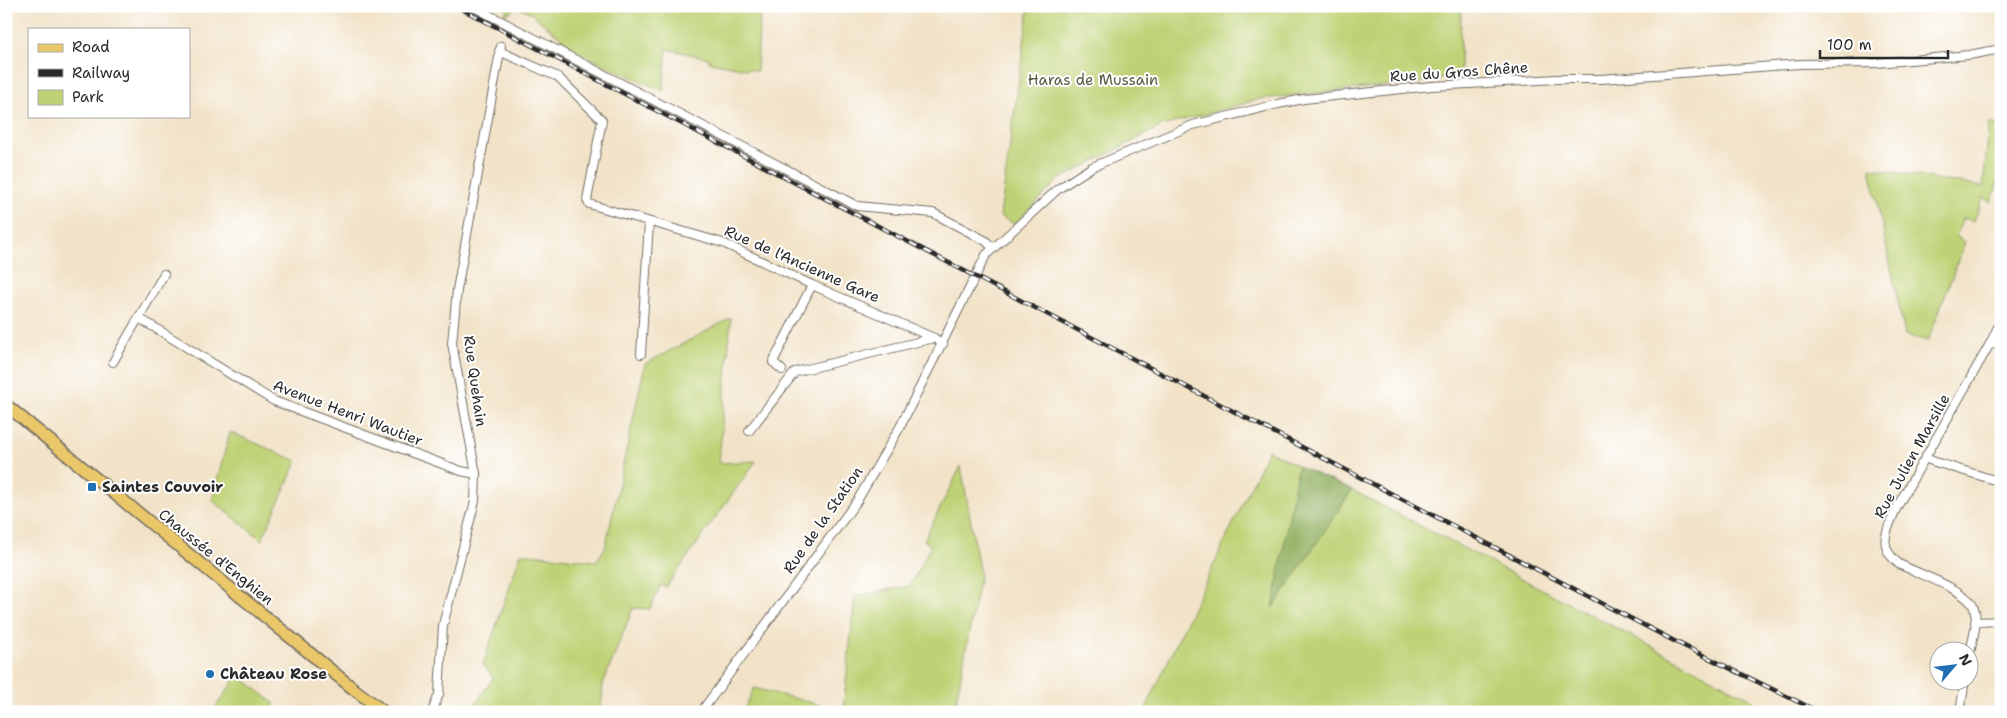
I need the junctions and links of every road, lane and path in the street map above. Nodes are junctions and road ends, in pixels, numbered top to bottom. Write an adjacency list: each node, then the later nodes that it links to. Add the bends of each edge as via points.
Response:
1 (472, 6): 5 (street, via 857,206 933,213 986,241)
2 (500, 48): 4 (street, Rue de l'Ancienne Gare, via 558,77 602,120 587,200 589,204); 21 (street, Rue Quehain, via 457,290 452,343)
3 (2001, 49): 5 (street, Rue du Gros Chêne, via 1970,55 1876,63 1800,64 1601,79 1432,86 1278,104 1193,125 1092,167 1058,189)
4 (649, 222): 8 (street, Rue de l'Ancienne Gare, via 723,243); 15 (street)
5 (993, 248): 7 (street, Rue du Gros Chêne)
6 (164, 274): 9 (street)
7 (974, 277): 13 (street, Rue de la Station)
8 (812, 285): 11 (street, Rue de l'Ancienne Gare); 17 (street, via 773,362)
9 (139, 318): 16 (street); 21 (street, Avenue Henri Wautier, via 274,401)
10 (2001, 320): 12 (street, Rue Julien Marsille)
11 (934, 338): 13 (street, Rue de l'Ancienne Gare); 19 (street, via 795,372)
12 (1991, 342): 14 (street); 20 (street, Rue Julien Marsille)
13 (943, 344): 29 (street, Rue de la Station, via 857,501)
14 (2001, 346)
15 (641, 354)
16 (113, 362)
17 (782, 370)
18 (6, 405): 27 (main road, Chaussée d'Enghien)
19 (749, 430)
20 (1925, 458): 22 (street); 24 (street, Rue Julien Marsille, via 1897,507 1884,544 1899,564 1964,596 1974,606)
21 (476, 474): 28 (street, Rue Quehain, via 475,502 442,625 439,694)
22 (2001, 482)
23 (2001, 621): 24 (street)
24 (1975, 622): 25 (street, Rue Julien Marsille)
25 (1972, 640)
26 (1963, 690): 30 (street)
27 (384, 712)
28 (432, 712)
29 (701, 712)
30 (1960, 712)

